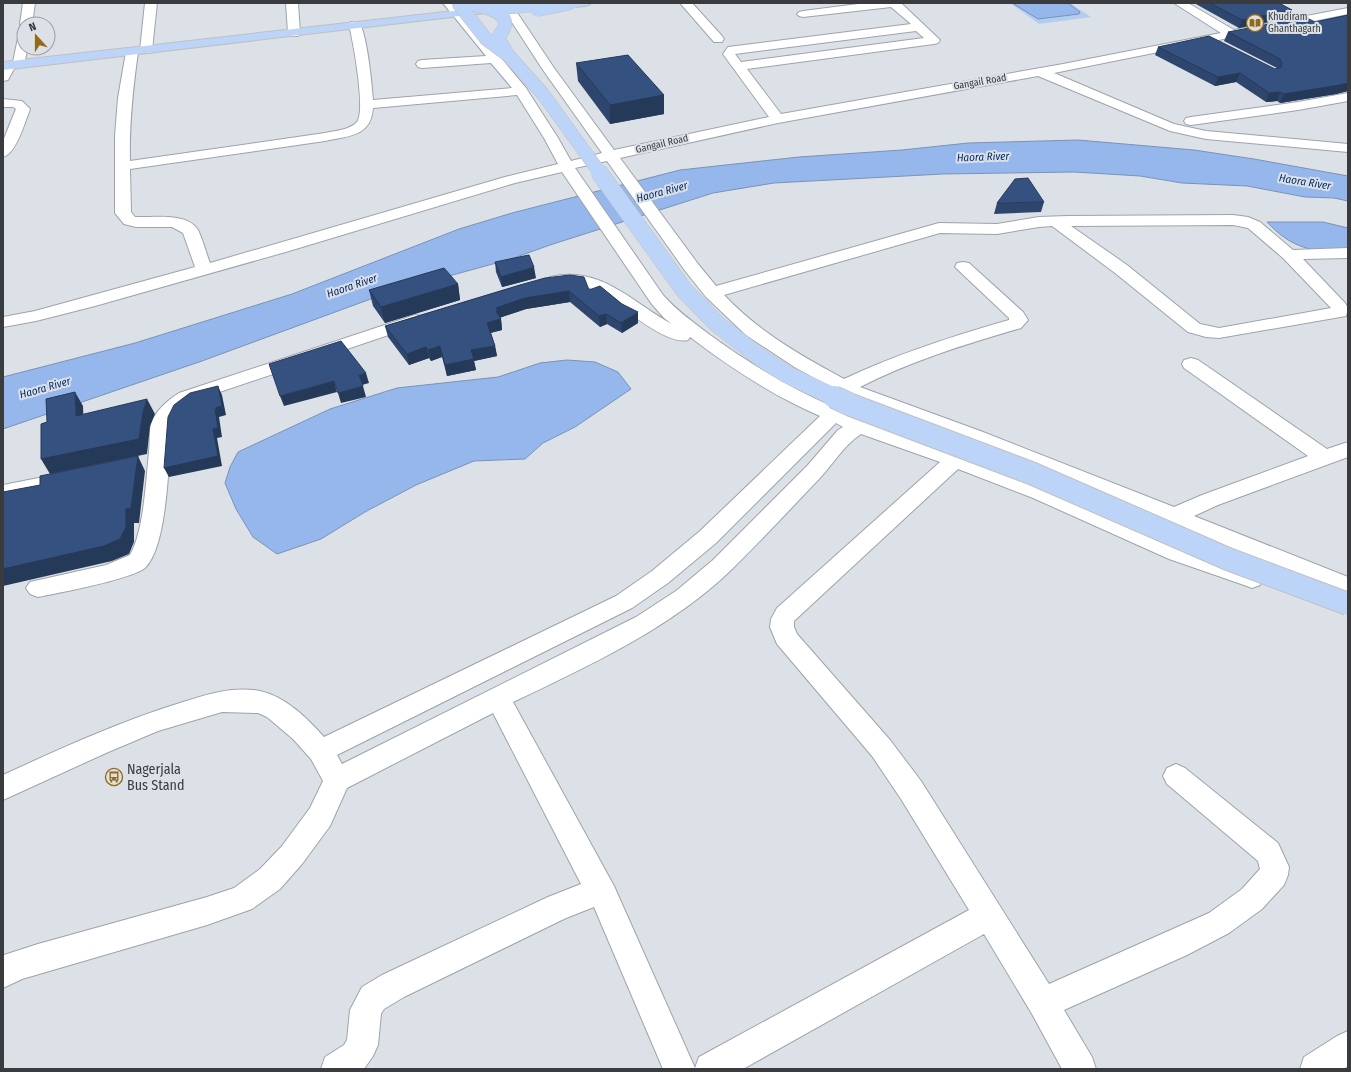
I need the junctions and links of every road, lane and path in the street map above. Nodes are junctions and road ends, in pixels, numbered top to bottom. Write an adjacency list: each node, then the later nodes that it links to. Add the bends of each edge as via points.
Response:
1 (29, 3): 17 (street)
2 (150, 3): 27 (street)
3 (292, 3): 21 (street)
4 (449, 3): 14 (street)
5 (469, 3): 12 (main road, bridge)
6 (551, 3): 12 (main road, bridge, via 512,7)
7 (571, 3): 19 (main road, bridge, via 534,10)
8 (585, 3): 13 (main road, via 524,10)
9 (686, 3): 23 (street)
10 (894, 3): 16 (street); 20 (street)
11 (1180, 3): 22 (street)
12 (483, 5): 13 (street); 19 (main road, bridge, via 501,14 505,19)
13 (513, 6): 14 (main road); 46 (street, via 549,70)
14 (458, 9): 18 (main road); 29 (street)
15 (1348, 11): 22 (street, Gangail Road)
16 (803, 14)
17 (27, 16)
18 (355, 25): 21 (main road); 40 (street, via 360,44)
19 (505, 25): 29 (main road, bridge, via 498,38)
20 (919, 27): 32 (street, via 732,50 730,54); 32 (street, via 934,40)
21 (294, 32): 27 (main road)
22 (1233, 34): 24 (street, Gangail Road)
23 (718, 39)
24 (1208, 39): 25 (street); 33 (street, Gangail Road)
25 (1228, 49)
26 (419, 50): 30 (street)
27 (139, 51): 31 (main road); 47 (street, via 123,121)
28 (16, 55): 31 (street)
29 (502, 57): 30 (street); 36 (street); 76 (main road, bridge, via 523,71 559,115 684,290 717,324 761,358 800,381 851,405 1031,473 1221,556)
30 (422, 64): 38 (street)
31 (11, 65): 35 (street)
32 (738, 66): 41 (street)
33 (1063, 68): 34 (street, Gangail Road); 42 (street, via 1136,102)
34 (1040, 72): 41 (street, Gangail Road); 44 (street, via 1184,131)
35 (3, 77)
36 (521, 91): 38 (street); 48 (street)
37 (1348, 97): 42 (street)
38 (431, 100): 40 (street)
39 (3, 103): 45 (street, via 16,104 23,109)
40 (367, 106): 47 (street, via 365,123 341,134)
41 (778, 119): 46 (street, Gangail Road)
42 (1191, 121): 43 (street)
43 (1348, 137)
44 (1348, 148)
45 (3, 153)
46 (615, 160): 48 (street, Gangail Road); 55 (street)
47 (123, 166): 53 (street, via 123,213 126,217 136,222 175,223 187,226)
48 (570, 172): 53 (street, Gangail Road, via 502,183); 59 (street, via 657,300 670,314)
49 (1056, 222): 51 (street, via 1241,221 1254,225); 55 (street, via 997,229 933,229); 56 (street, via 1121,268 1199,330 1219,333 1334,314)
50 (1348, 253): 51 (street)
51 (1289, 255): 56 (street)
52 (963, 267): 61 (street, via 1019,320 1015,324 905,359)
53 (204, 270): 58 (street, Gangail Road, via 66,308)
54 (540, 285): 59 (street, via 580,279 592,282 648,318)
55 (712, 293): 61 (street, via 762,338)
56 (1344, 310)
57 (433, 315): 68 (street, via 186,397 167,412 160,424)
58 (3, 322)
59 (732, 360): 63 (street, via 802,401)
60 (1191, 364): 67 (street)
61 (850, 390): 62 (street); 63 (street)
62 (879, 401): 64 (street); 65 (street)
63 (833, 414): 64 (street); 79 (street, via 708,536 660,577 624,602)
64 (859, 426): 69 (street); 78 (street, via 846,435 721,566 684,597 644,624)
65 (976, 437): 69 (street); 73 (street)
66 (1348, 449): 67 (street)
67 (1324, 457): 73 (street)
68 (159, 460): 70 (street); 74 (street, via 146,546 138,561 121,569)
69 (956, 460): 77 (street, via 1040,493 1177,553); 84 (street, via 784,614 781,630 881,748 911,790)
70 (135, 465)
71 (89, 474): 72 (street)
72 (3, 492)
73 (1174, 516): 75 (street)
74 (38, 588)
75 (1348, 588)
76 (1348, 604)
77 (1348, 612)
78 (498, 698): 81 (street); 83 (street)
79 (320, 751): 81 (street); 82 (street, via 302,731 276,709 260,702 222,701 153,722)
80 (1176, 776): 86 (street, via 1268,852 1275,867 1274,875 1252,899 1219,923)
81 (337, 780): 85 (street, via 320,817 292,856 270,879 242,899 15,966)
82 (3, 788)
83 (601, 892): 88 (street, via 558,907 373,998 366,1010 362,1044 355,1056); 89 (street)
84 (989, 915): 86 (street); 90 (street)
85 (3, 973)
86 (1043, 1003): 91 (street)
87 (1348, 1047): 92 (street)
88 (336, 1069)
89 (679, 1069)
90 (711, 1069)
91 (1080, 1069)
92 (1316, 1069)

